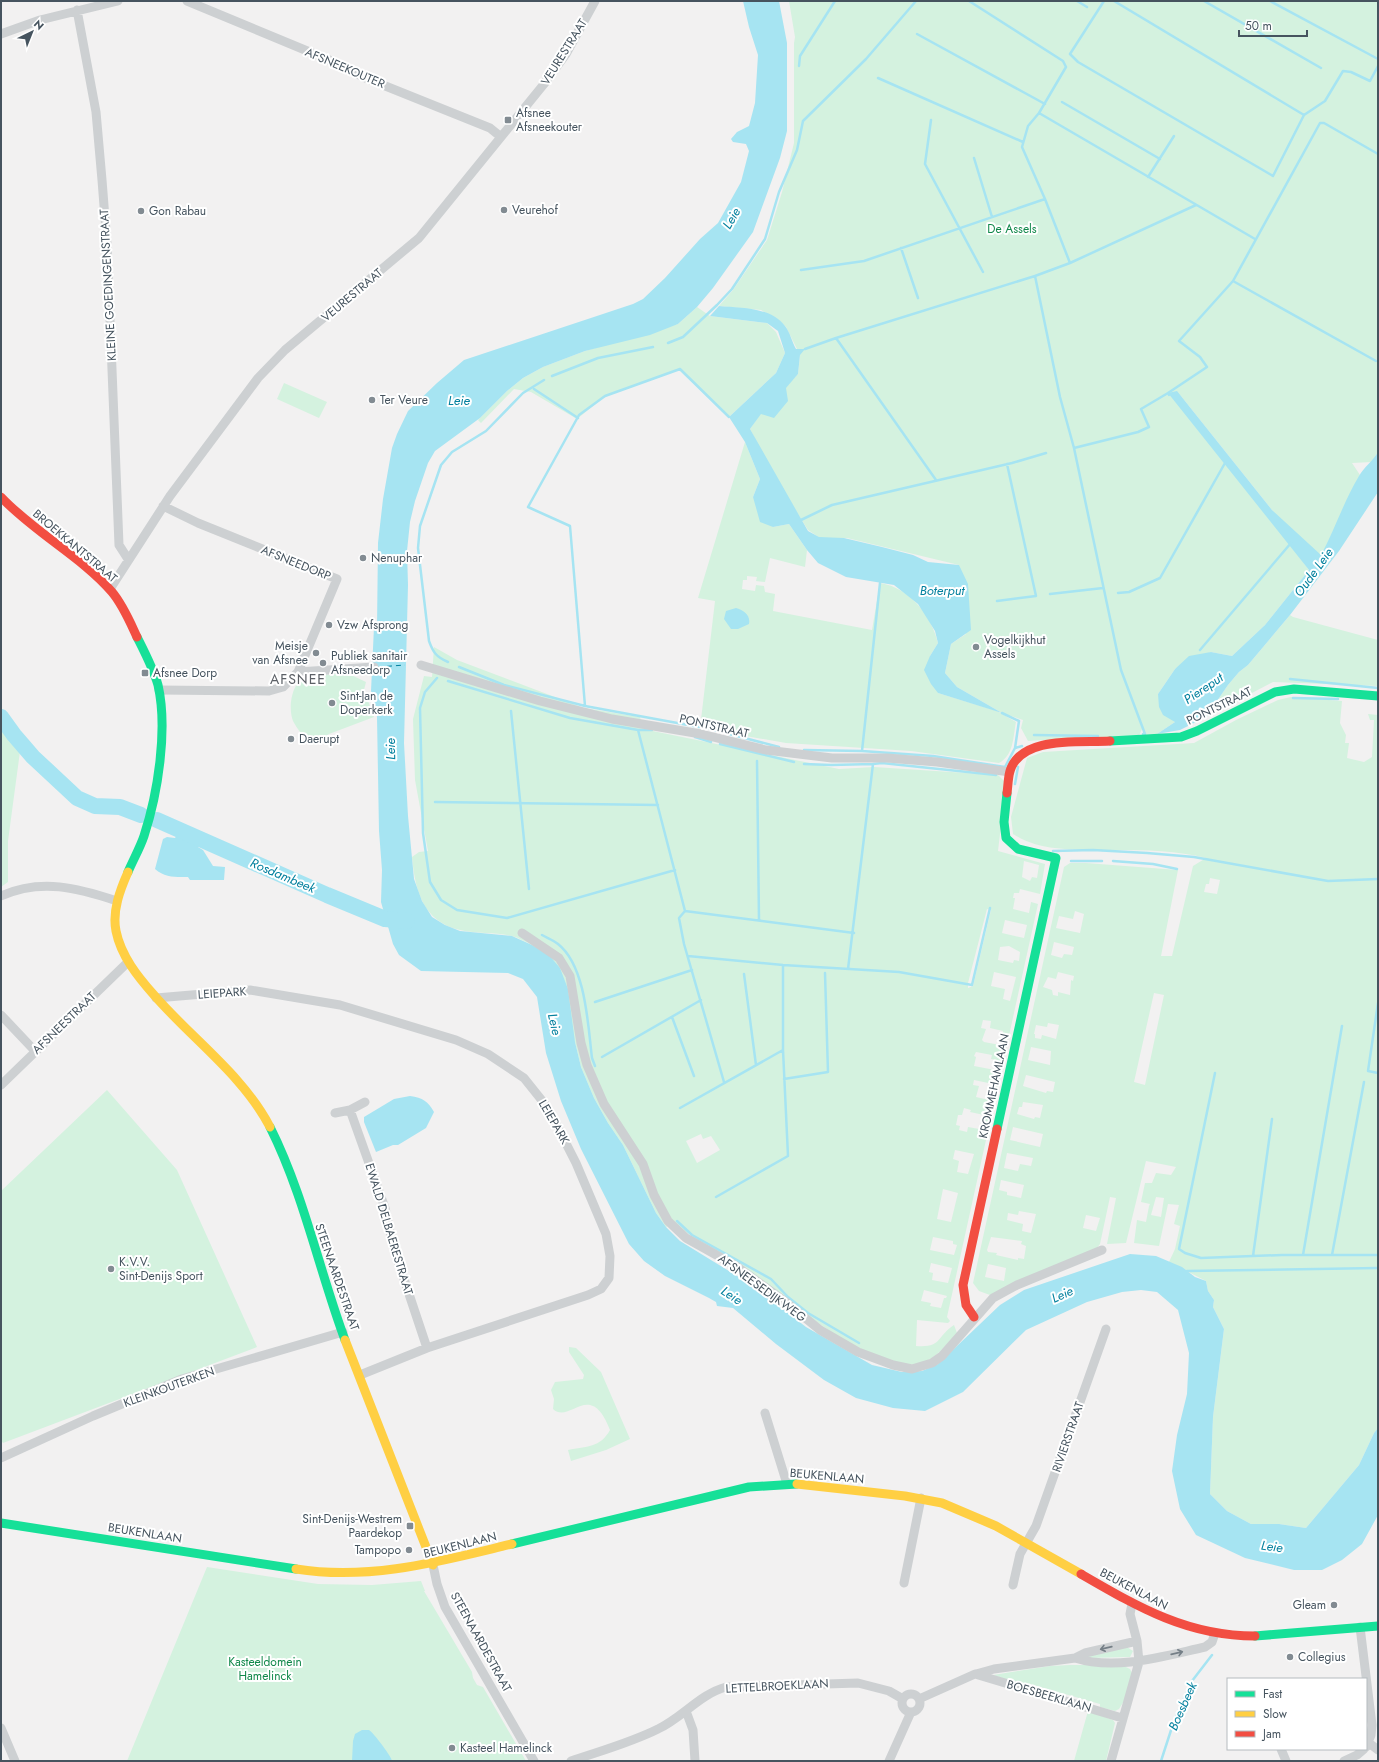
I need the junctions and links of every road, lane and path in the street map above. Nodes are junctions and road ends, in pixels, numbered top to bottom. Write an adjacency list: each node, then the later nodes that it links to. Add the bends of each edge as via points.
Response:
1 (118, 1): 4 (street)
2 (187, 1): 6 (street, AFSNEEKOUTER, via 346,67 363,77 490,128)
3 (595, 1): 6 (street, VEURESTRAAT, via 566,54)
4 (77, 10): 5 (street); 9 (street, KLEINE GOEDINGENSTRAAT, via 96,112 107,244 119,545)
5 (1, 34)
6 (502, 137): 8 (street, VEURESTRAAT, via 419,238 285,350 262,373)
7 (1, 497): 10 (street, BROEKKANTSTRAAT)
8 (163, 506): 9 (street, VEURESTRAAT); 13 (street, AFSNEEDORP, via 198,523 337,579)
9 (128, 559): 10 (street, VEURESTRAAT)
10 (110, 589): 14 (street, BROEKKANTSTRAAT, via 144,650)
11 (421, 666): 16 (street, PONTSTRAAT, via 612,719 701,734 766,750 832,758 887,758 937,762)
12 (374, 668): 13 (street)
13 (298, 672): 14 (street, AFSNEEDORP, via 284,687 269,691)
14 (159, 690): 17 (street, BROEKKANTSTRAAT, via 160,741 154,800)
15 (1378, 696): 16 (street, PONTSTRAAT, via 1294,689 1274,692 1197,731 1181,736 1035,746 1022,754 1012,765)
16 (1010, 772): 18 (street, PONTSTRAAT, via 1004,822 1006,838 1018,849)
17 (148, 826): 20 (street, STEENAARDESTRAAT)
18 (1056, 858): 31 (street, KROMMEHAMLAAN, via 963,1285 966,1305)
19 (1, 896): 20 (street, via 48,885 84,890)
20 (118, 901): 22 (street, STEENAARDESTRAAT, via 115,926)
21 (522, 933): 31 (street, AFSNEESEDIJKWEG, via 559,958 570,976 587,1065 604,1104 643,1164 654,1195 668,1221 686,1238 736,1266 820,1330 858,1352 893,1365 912,1369 932,1362 942,1356)
22 (128, 962): 23 (street, STEENAARDESTRAAT); 25 (street, AFSNEESTRAAT)
23 (156, 998): 33 (street, STEENAARDESTRAAT, via 244,1088 266,1121 286,1161); 34 (street, LEIEPARK, via 250,990 340,1005 469,1045 488,1054 524,1078 538,1094 548,1108 576,1163 606,1234 610,1256 609,1278 601,1289 588,1295)
24 (1, 1015): 25 (street)
25 (35, 1052): 26 (street, AFSNEESTRAAT)
26 (1, 1085)
27 (366, 1102): 28 (street)
28 (350, 1110): 29 (street); 34 (street, EWALD DELBAERESTRAAT, via 385,1208 393,1246)
29 (335, 1113)
30 (1102, 1250): 31 (street, AFSNEESEDIJKWEG, via 1017,1285 993,1298)
31 (974, 1317)
32 (1106, 1329): 41 (street, RIVIERSTRAAT, via 1036,1526)
33 (343, 1332): 35 (street, STEENAARDESTRAAT); 37 (street, KLEINKOUTERKEN, via 182,1379)
34 (427, 1348): 35 (street, LEIEPARK)
35 (360, 1375): 42 (street, STEENAARDESTRAAT)
36 (765, 1412): 38 (street)
37 (1, 1458)
38 (787, 1484): 39 (street, BEUKENLAAN); 42 (street, BEUKENLAAN, via 749,1487)
39 (921, 1498): 41 (street, BEUKENLAAN, via 975,1516); 43 (street)
40 (1, 1523): 42 (street, BEUKENLAAN, via 327,1573 388,1572)
41 (1026, 1543): 44 (street, via 1020,1554); 45 (street, BEUKENLAAN)
42 (433, 1565): 67 (street, STEENAARDESTRAAT, via 445,1607)
43 (904, 1583)
44 (1013, 1585)
45 (1132, 1604): 48 (street, BEUKENLAAN, via 1169,1621); 49 (street, via 1130,1614)
46 (1378, 1626): 47 (street, BEUKENLAAN)
47 (1360, 1627): 48 (street, BEUKENLAAN, via 1240,1636); 53 (street)
48 (1215, 1633): 51 (street, one-way to 48, via 1205,1647 1212,1642)
49 (1137, 1640): 50 (street, BOESBEEKLAAN, one-way to 50, via 1085,1653); 51 (street)
50 (1075, 1658): 51 (street, BOESBEEKLAAN, via 1086,1662); 52 (street, BOESBEEKLAAN)
51 (1139, 1662): 59 (street)
52 (975, 1674): 56 (street, BOESBEEKLAAN); 59 (street, BOESBEEKLAAN)
53 (1366, 1678)
54 (1367, 1684): 61 (street, via 1372,1725)
55 (903, 1699): 56 (street, BOESBEEKLAAN, via 911,1694); 57 (street, LETTELBROEKLAAN, via 889,1691 858,1683 726,1687 705,1696); 58 (street, via 902,1706)
56 (919, 1699): 58 (street, via 918,1708)
57 (686, 1711): 68 (street, LETTELBROEKLAAN, via 658,1729); 69 (street, via 693,1730)
58 (910, 1712): 70 (street)
59 (1122, 1718): 71 (street)
60 (1, 1728): 66 (street)
61 (1367, 1742)
62 (1367, 1746): 65 (street)
63 (1281, 1750): 72 (street)
64 (1362, 1750): 73 (street)
65 (1378, 1750)
66 (15, 1761)
67 (534, 1761)
68 (571, 1761)
69 (694, 1761)
70 (889, 1761)
71 (1111, 1761)
72 (1286, 1761)
73 (1344, 1761)

